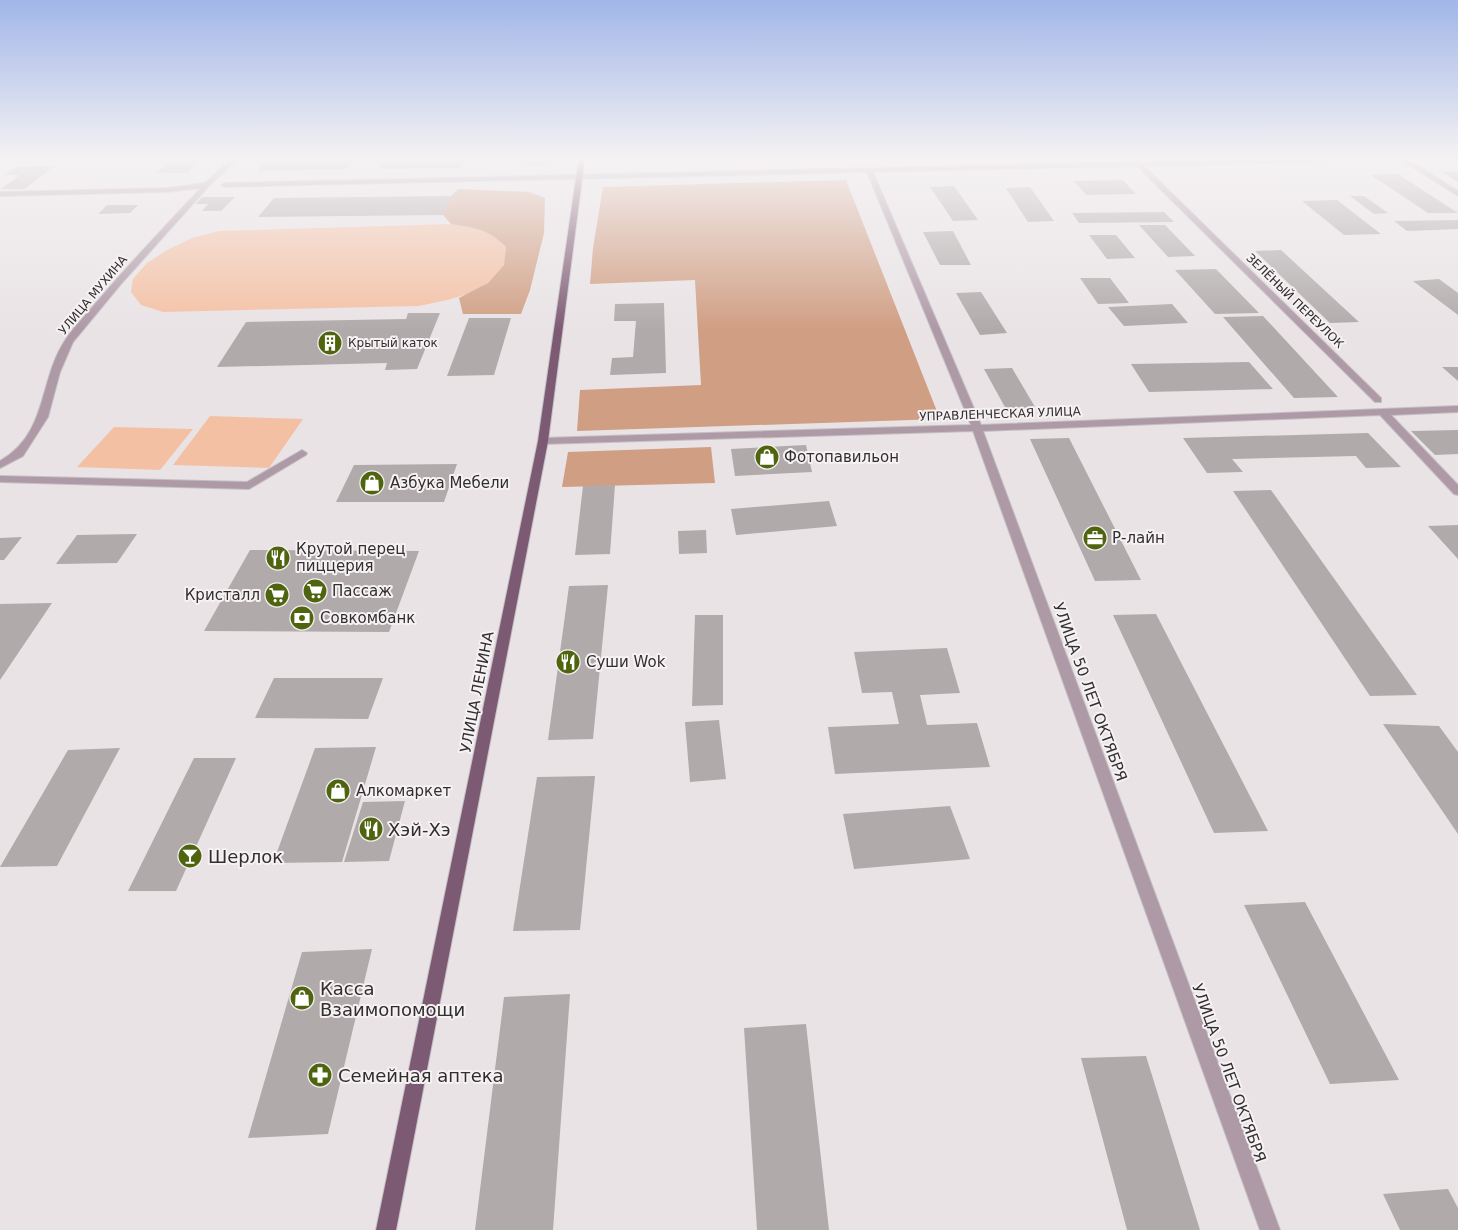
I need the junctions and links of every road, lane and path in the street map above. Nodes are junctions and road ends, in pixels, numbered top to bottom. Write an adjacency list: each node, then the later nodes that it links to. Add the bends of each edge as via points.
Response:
1 (180, 214): 11 (street, УЛИЦА МУХИНА, via 69,341 55,372 43,417 19,454)
2 (573, 214): 9 (main road, УЛИЦА ЛЕНИНА)
3 (887, 214): 8 (street, УЛИЦА 50 ЛЕТ ОКТЯБРЯ)
4 (1189, 214): 5 (street, ЗЕЛЁНЫЙ ПЕРЕУЛОК)
5 (1378, 400)
6 (1458, 409): 7 (street, УПРАВЛЕНЧЕСКАЯ УЛИЦА)
7 (1383, 412): 8 (street, УПРАВЛЕНЧЕСКАЯ УЛИЦА); 13 (street)
8 (976, 428): 9 (street, УПРАВЛЕНЧЕСКАЯ УЛИЦА); 15 (street, УЛИЦА 50 ЛЕТ ОКТЯБРЯ)
9 (543, 441): 14 (main road, УЛИЦА ЛЕНИНА)
10 (302, 453): 12 (street, via 249,486)
11 (0, 465)
12 (0, 479)
13 (1458, 491)
14 (386, 1230)
15 (1270, 1230)

